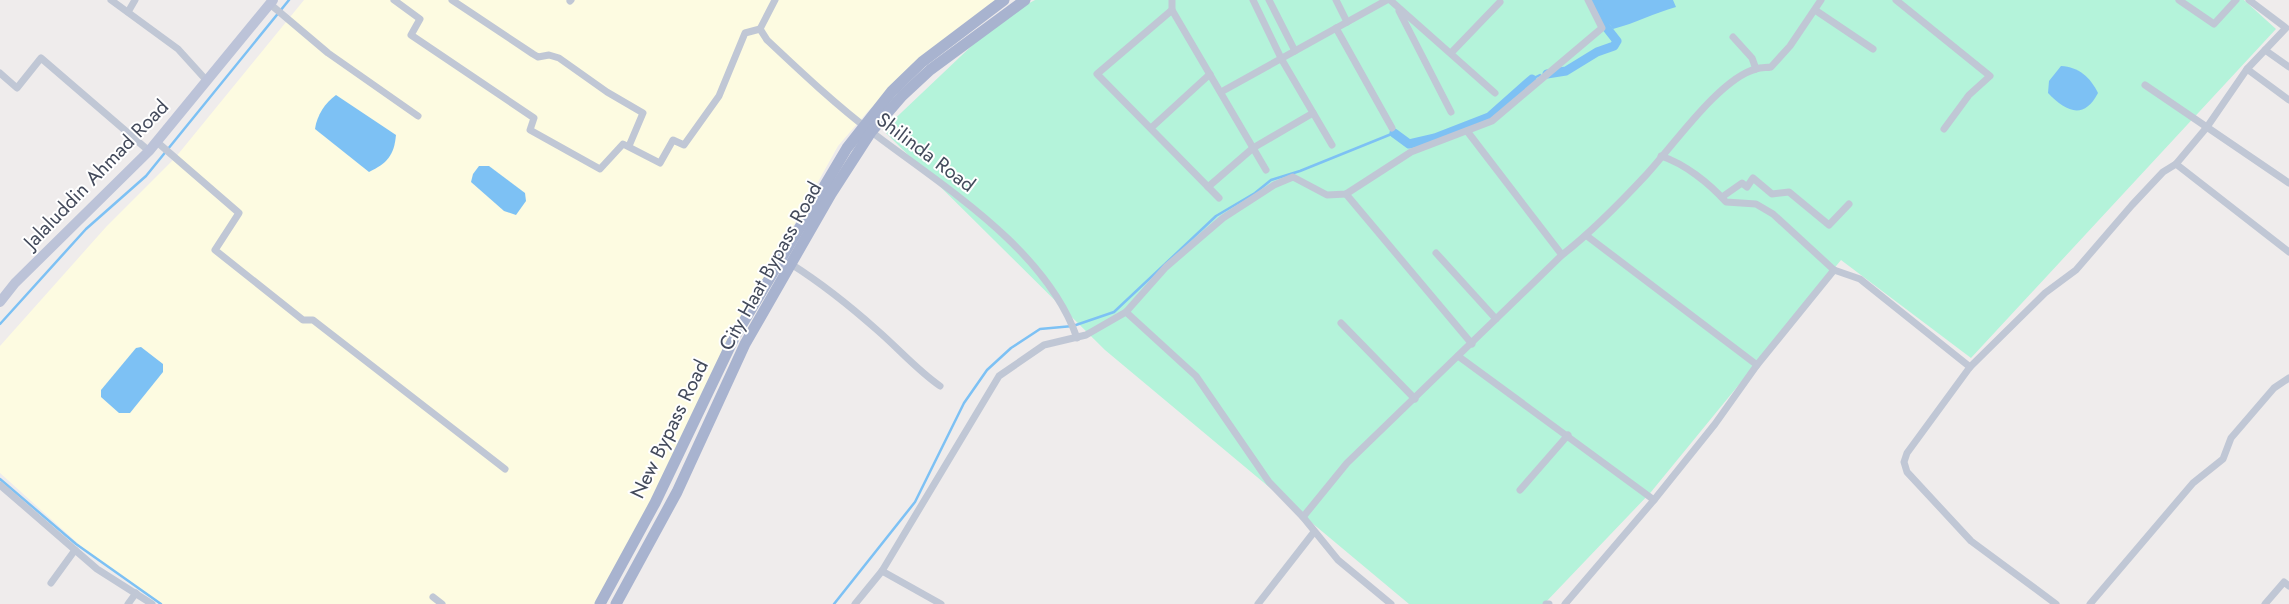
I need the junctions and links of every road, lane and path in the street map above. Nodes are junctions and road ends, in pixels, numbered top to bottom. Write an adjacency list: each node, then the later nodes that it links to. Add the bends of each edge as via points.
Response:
1 (112, 0): 24 (street)
2 (135, 0): 24 (street)
3 (394, 0): 55 (street, via 420,19 411,35 534,118 530,130 600,169 623,144)
4 (452, 0): 55 (street, via 538,57 549,55 559,58 643,113)
5 (776, 0): 28 (street)
6 (1004, 0): 49 (main road, New Bypass Road, via 922,62 892,91)
7 (1025, 0): 49 (main road, City Haat Bypass Road, via 930,70)
8 (1172, 0): 22 (street)
9 (1252, 0): 34 (street)
10 (1269, 0): 32 (street)
11 (1336, 0): 25 (street)
12 (1389, 0): 21 (street); 25 (street)
13 (1588, 0): 53 (street, via 1602,28 1492,122)
14 (1821, 0): 23 (street)
15 (1896, 0): 52 (street, via 1990,76 1969,95)
16 (2178, 0): 17 (street, via 2214,24)
17 (2236, 0)
18 (2249, 0): 27 (street)
19 (271, 2): 40 (street, Jalaluddin Ahmad Road); 47 (street, via 328,53)
20 (1500, 2): 33 (street)
21 (1397, 6): 33 (street); 45 (street)
22 (1172, 10): 39 (street); 50 (street, via 1097,74)
23 (1815, 10): 30 (street); 36 (street, via 1771,67)
24 (128, 12): 40 (street, via 178,49)
25 (1347, 22): 26 (street)
26 (1336, 28): 32 (street); 51 (street)
27 (2287, 29): 31 (street)
28 (760, 30): 49 (street, Shilinda Road, via 767,40); 55 (street, via 745,33 719,96 684,145 673,140 660,163)
29 (1733, 37): 36 (street, via 1752,58)
30 (1873, 49)
31 (2265, 50): 35 (street); 37 (street)
32 (1295, 51): 34 (street)
33 (1450, 53): 43 (street)
34 (1281, 59): 42 (street); 46 (street)
35 (2289, 67)
36 (1756, 68): 59 (street, via 1715,96)
37 (2247, 69): 44 (street); 48 (street)
38 (0, 73): 58 (street, via 17,88 41,58)
39 (1210, 74): 42 (street); 50 (street)
40 (207, 81): 54 (street, Jalaluddin Ahmad Road)
41 (2145, 85): 48 (street)
42 (1221, 92): 57 (street)
43 (1495, 93)
44 (2289, 100)
45 (1451, 112)
46 (1313, 113): 56 (street); 57 (street)
47 (418, 116)
48 (2207, 127): 60 (street); 62 (street)
49 (867, 128): 72 (main road, City Haat Bypass Road); 78 (street, Shilinda Road, via 976,210 1019,251 1055,293); 102 (main road, New Bypass Road, via 821,188 734,338 655,503)
50 (1151, 128): 63 (street)
51 (1392, 128)
52 (1944, 129)
53 (1467, 131): 64 (street, via 1411,152); 71 (street)
54 (157, 142): 58 (street, Jalaluddin Ahmad Road); 87 (street, via 238,213 215,250 303,320 313,320)
55 (629, 146)
56 (1332, 146)
57 (1254, 148): 61 (street); 63 (street)
58 (149, 151): 74 (street, Jalaluddin Ahmad Road, via 22,276)
59 (1661, 156): 65 (street, via 1678,161); 68 (street)
60 (2176, 164): 69 (street); 82 (street, via 2138,198 2076,270 2045,293)
61 (1266, 170)
62 (2289, 183)
63 (1208, 186): 66 (street)
64 (1346, 194): 75 (street, via 1327,194 1293,177 1274,185 1216,224 1166,267); 79 (street)
65 (1722, 197): 67 (street, via 1742,183 1747,187 1753,178 1772,194 1789,192 1829,225); 73 (street, via 1726,202 1756,204 1774,214)
66 (1219, 198)
67 (1849, 204)
68 (1587, 236): 71 (street); 81 (street)
69 (2289, 252)
70 (1436, 253): 76 (street)
71 (1562, 255): 76 (street)
72 (791, 264): 84 (street, via 846,304); 103 (main road, City Haat Bypass Road, via 745,344 677,492)
73 (1834, 270): 81 (street); 82 (street, via 1860,279)
74 (0, 302)
75 (1126, 312): 78 (street); 91 (street, via 1196,376 1269,482)
76 (1496, 319): 79 (street)
77 (1341, 323): 85 (street)
78 (1076, 336): 94 (street, via 1044,345 1000,376)
79 (1472, 344): 80 (street)
80 (1458, 356): 85 (street); 86 (street)
81 (1757, 365): 90 (street)
82 (1970, 367): 109 (street, via 1907,453 1904,462 1907,472 1971,541)
83 (2289, 378): 110 (street, via 2274,388 2232,438 2223,460 2193,483)
84 (940, 386)
85 (1414, 399): 91 (street, via 1347,463)
86 (1568, 435): 89 (street); 90 (street)
87 (504, 469)
88 (0, 485): 93 (street)
89 (1520, 490)
90 (1654, 500): 108 (street)
91 (1303, 517): 92 (street)
92 (1314, 532): 106 (street); 107 (street, via 1338,560)
93 (75, 550): 95 (street); 97 (street, via 97,569)
94 (882, 571): 104 (street); 105 (street)
95 (51, 583)
96 (2289, 586): 111 (street, via 2284,582)
97 (136, 594): 99 (street); 100 (street)
98 (433, 597): 101 (street)
99 (128, 604)
100 (152, 604)
101 (442, 604)
102 (600, 604)
103 (616, 604)
104 (855, 604)
105 (941, 604)
106 (1258, 604)
107 (1391, 604)
108 (1565, 604)
109 (2056, 604)
110 (2090, 604)
111 (2266, 604)

